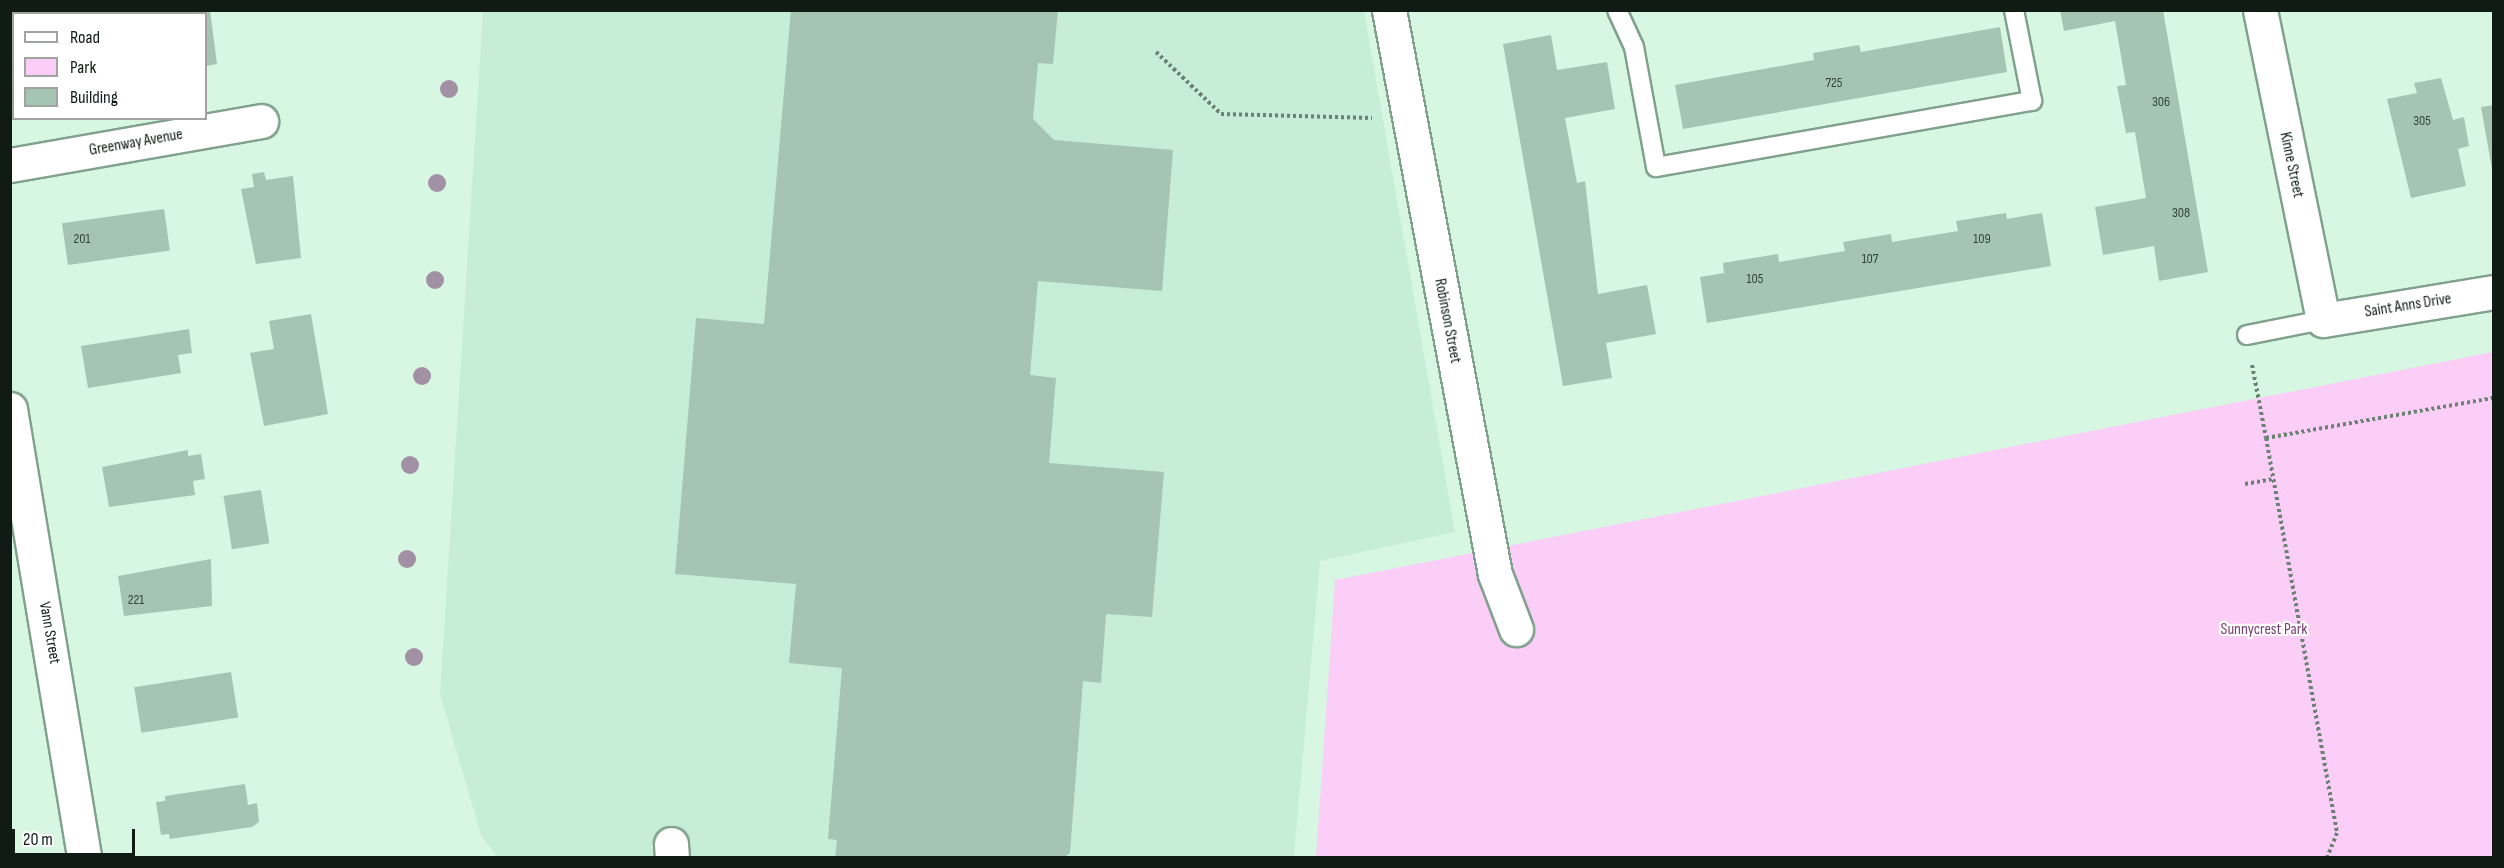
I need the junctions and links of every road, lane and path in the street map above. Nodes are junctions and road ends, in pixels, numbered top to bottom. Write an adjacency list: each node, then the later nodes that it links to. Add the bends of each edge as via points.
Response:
1 (1389, 10): 6 (street, Robinson Street)
2 (1617, 10): 3 (lane, via 1634,47 1656,167 2032,101)
3 (2014, 10)
4 (2260, 10): 10 (street, Kinne Street)
5 (1156, 52): 6 (path, via 1221,114)
6 (1409, 118): 17 (street, Robinson Street, via 1495,574)
7 (261, 121): 8 (street, Greenway Avenue)
8 (10, 165)
9 (2493, 292): 10 (street, Saint Anns Drive)
10 (2323, 320): 11 (lane)
11 (2247, 335): 14 (path)
12 (2493, 398): 14 (path)
13 (10, 409): 18 (street, Vann Street)
14 (2266, 438): 15 (path)
15 (2273, 479): 16 (path); 19 (path, via 2337,833)
16 (2245, 484)
17 (1516, 629)
18 (84, 858)
19 (2327, 858)

